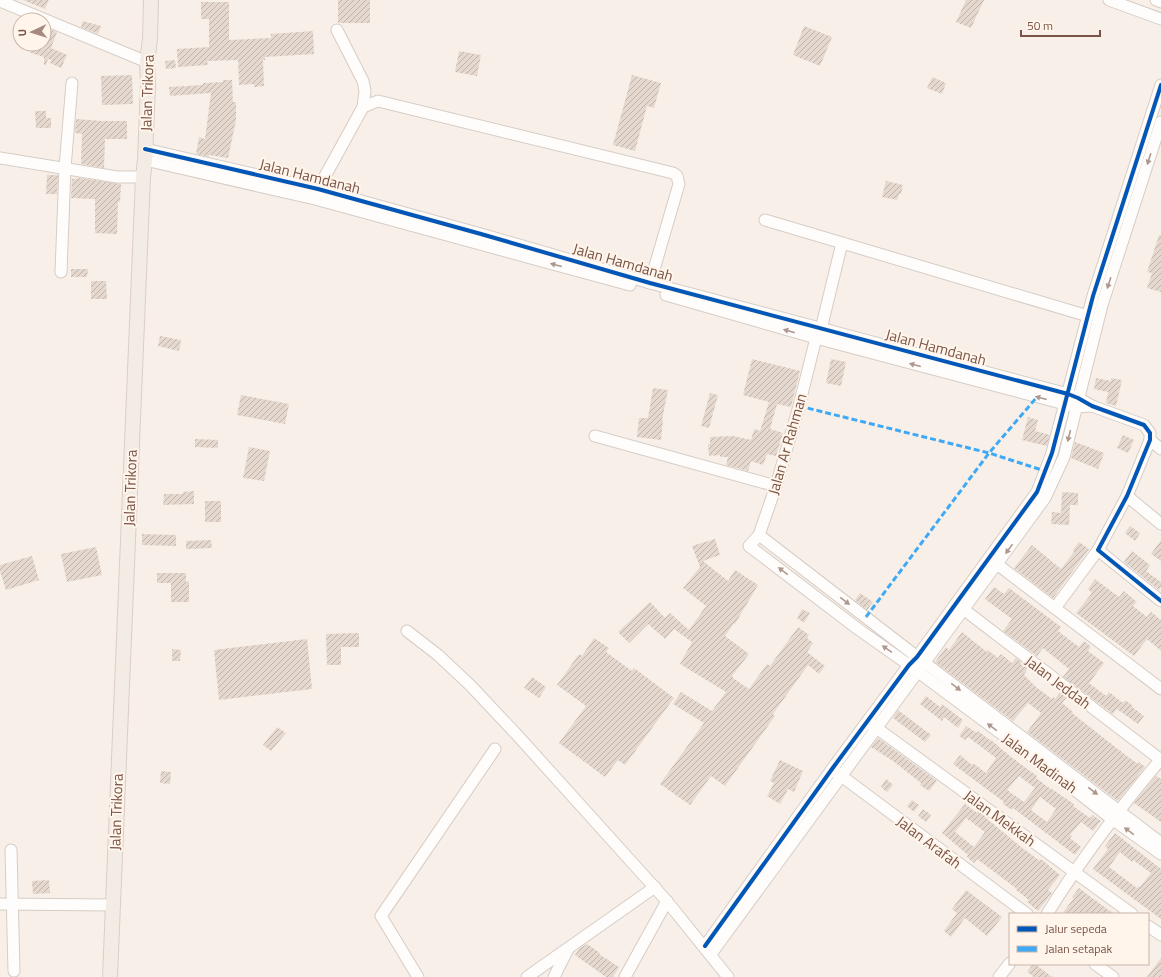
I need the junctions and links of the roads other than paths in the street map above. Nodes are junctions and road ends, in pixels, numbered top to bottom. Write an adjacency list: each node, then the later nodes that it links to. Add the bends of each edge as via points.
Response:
1 (151, 0): 8 (main road, Jalan Trikora)
2 (1109, 0): 6 (street)
3 (1156, 0): 5 (street)
4 (0, 1): 8 (street)
5 (1161, 2)
6 (1161, 19)
7 (338, 30): 11 (street, via 363,81)
8 (147, 62): 13 (main road, Jalan Trikora)
9 (72, 84): 15 (street)
10 (1161, 85): 22 (street)
11 (363, 107): 17 (street); 21 (street, via 378,100 673,173 677,176 679,184)
12 (1161, 122): 25 (street, one-way to 25, via 1102,305)
13 (145, 155): 16 (main road, Jalan Trikora); 17 (street, Jalan Hamdanah)
14 (0, 158): 15 (street)
15 (66, 168): 16 (street, via 117,177); 20 (street)
16 (143, 177): 60 (main road, Jalan Trikora)
17 (316, 194): 21 (street, Jalan Hamdanah, via 474,232); 23 (street, Jalan Hamdanah, one-way to 17, via 648,290)
18 (765, 220): 19 (street)
19 (842, 243): 22 (street); 23 (street, Jalan Ar Rahman)
20 (61, 272)
21 (650, 283): 23 (street, Jalan Hamdanah)
22 (1088, 316): 24 (street)
23 (818, 334): 24 (street, Jalan Hamdanah); 29 (street, Jalan Ar Rahman)
24 (1066, 399): 25 (street, Jalan Hamdanah); 35 (street, via 1052,453 1037,492)
25 (1077, 403): 27 (street, Jalan Hamdanah, via 1144,425 1150,433); 35 (street, one-way to 35, via 1064,457 1045,498)
26 (596, 436): 29 (street)
27 (1150, 440): 28 (street); 30 (street)
28 (1161, 449)
29 (776, 486): 32 (street, Jalan Ar Rahman)
30 (1127, 496): 31 (street); 34 (street)
31 (1161, 524)
32 (759, 535): 33 (street, Jalan Ar Rahman); 36 (street, Jalan Madinah)
33 (748, 546): 38 (street, Jalan Madinah, one-way to 33)
34 (1098, 550): 37 (street); 40 (street)
35 (993, 562): 39 (street); 40 (street)
36 (832, 591): 38 (street); 42 (street, Jalan Madinah, one-way to 42)
37 (1161, 601)
38 (825, 604): 43 (street, Jalan Madinah, one-way to 38)
39 (959, 606): 42 (street); 48 (street, Jalan Jeddah)
40 (1055, 608): 45 (street)
41 (407, 631): 56 (street, via 470,685)
42 (921, 660): 43 (street); 44 (street); 51 (street, Jalan Madinah, one-way to 51)
43 (909, 665): 44 (street, Jalan Madinah); 46 (street)
44 (918, 673): 46 (street); 51 (street, Jalan Madinah, one-way to 44)
45 (1161, 689)
46 (872, 725): 49 (street); 50 (street); 55 (street, Jalan Mekkah)
47 (495, 749): 71 (street, via 381,916)
48 (1161, 760): 51 (street)
49 (832, 769): 50 (street, Jalan Arafah); 67 (street)
50 (842, 776): 61 (street, Jalan Arafah); 67 (street)
51 (1115, 815): 52 (street, Jalan Madinah); 54 (street, Jalan Madinah, one-way to 51); 55 (street)
52 (1161, 843)
53 (11, 850): 59 (street)
54 (1161, 854)
55 (1074, 871): 62 (street); 63 (street, Jalan Mekkah)
56 (655, 887): 57 (street); 66 (street)
57 (667, 901): 67 (street); 74 (street)
58 (0, 904): 59 (street)
59 (12, 904): 60 (street); 69 (street)
60 (113, 906): 70 (main road, Jalan Trikora)
61 (1025, 913)
62 (1048, 913)
63 (1131, 913)
64 (1149, 927): 65 (street)
65 (1161, 935)
66 (569, 947): 72 (street); 73 (street)
67 (708, 950): 75 (street)
68 (1096, 965): 76 (street)
69 (14, 971)
70 (110, 977)
71 (418, 977)
72 (527, 977)
73 (554, 977)
74 (625, 977)
75 (728, 977)
76 (1113, 977)

